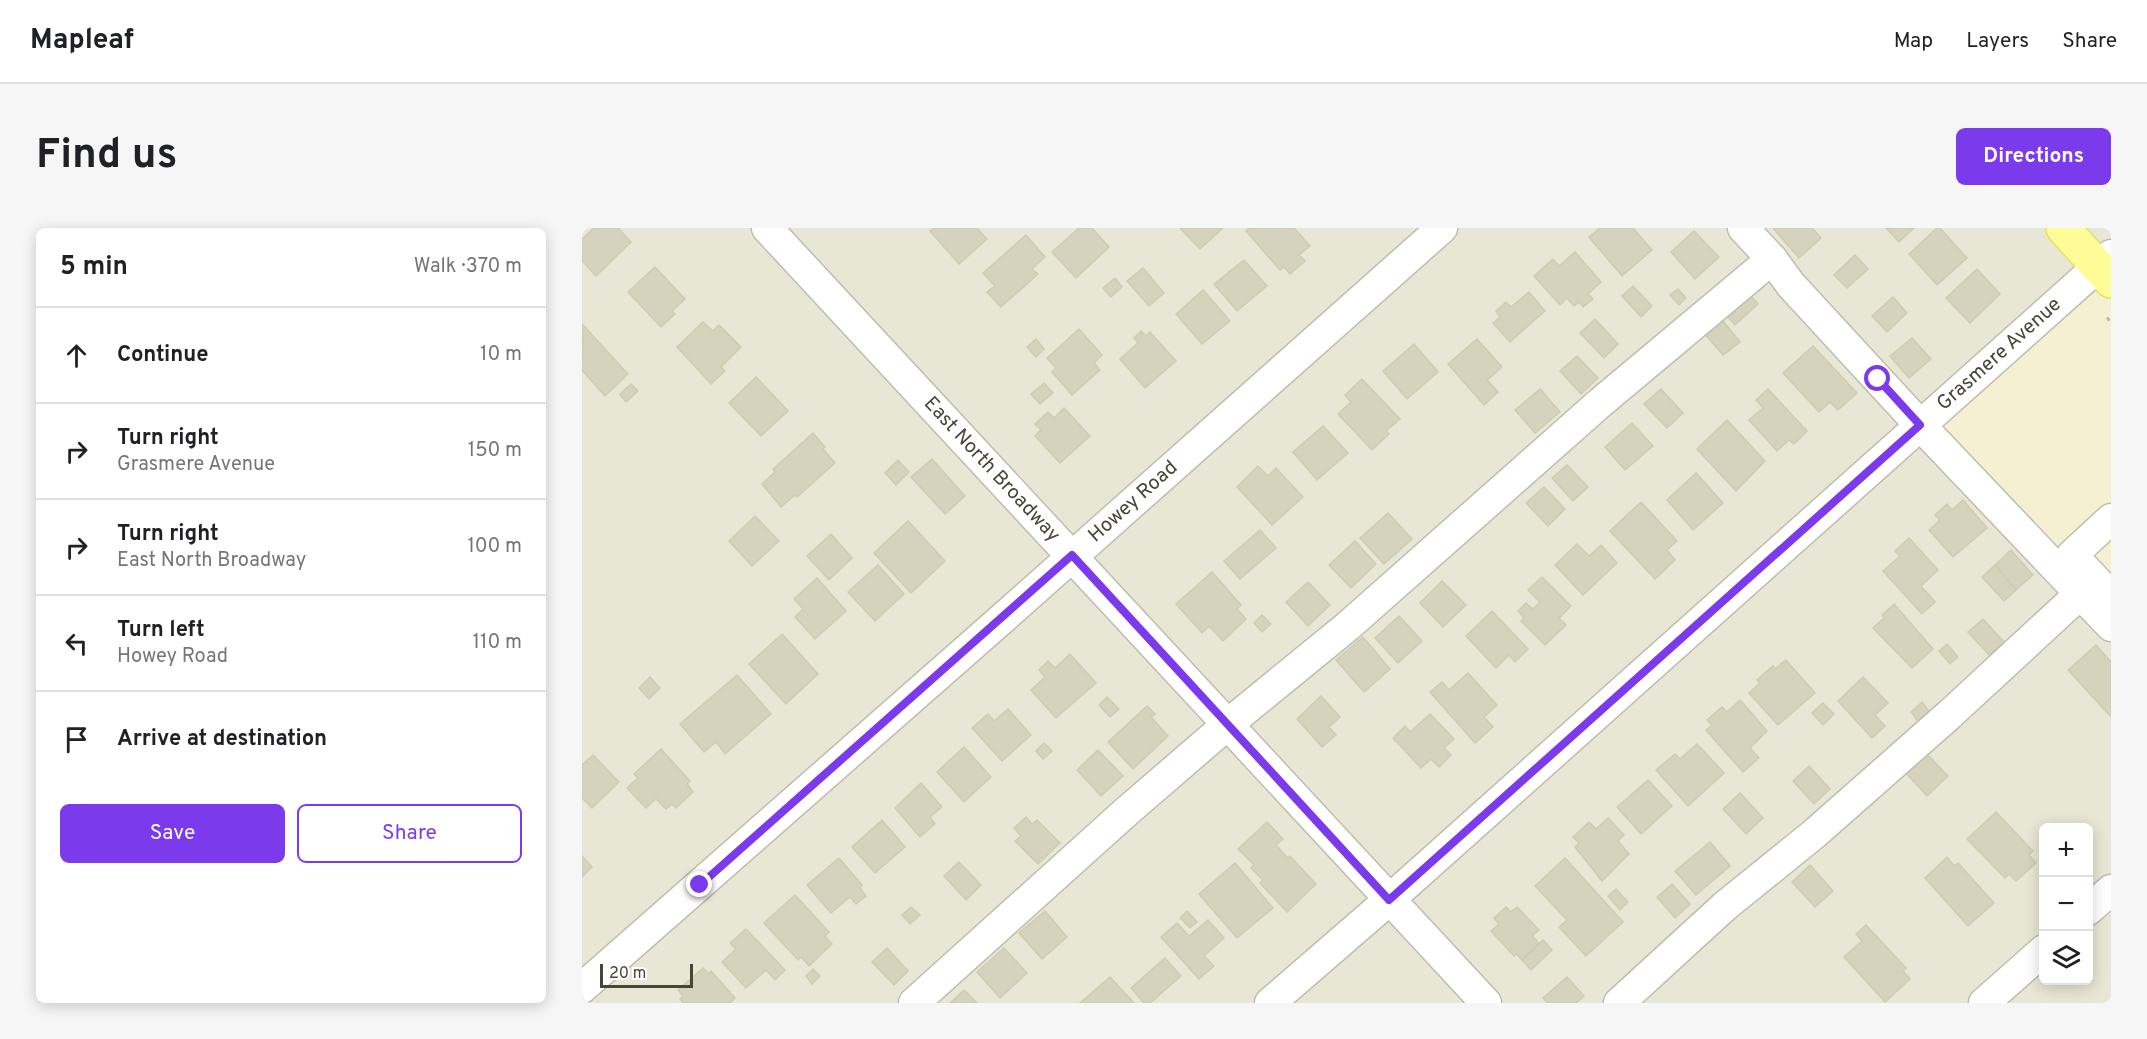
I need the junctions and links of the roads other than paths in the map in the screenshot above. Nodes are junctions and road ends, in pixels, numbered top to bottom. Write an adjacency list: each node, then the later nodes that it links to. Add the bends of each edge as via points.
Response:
1 (767, 228): 9 (street, East North Broadway)
2 (1442, 228): 9 (street, Howey Road)
3 (1743, 228): 5 (street)
4 (2063, 228): 6 (main road)
5 (1772, 259): 7 (street, via 1791,285); 13 (street)
6 (2107, 267): 7 (street, Grasmere Avenue)
7 (1920, 425): 10 (street); 15 (street, Grasmere Avenue)
8 (2111, 519): 11 (street, via 2072,555)
9 (1072, 555): 13 (street, East North Broadway); 18 (street, Howey Road)
10 (2080, 594): 12 (street); 22 (street, via 1940,723 1725,906)
11 (2111, 596)
12 (2111, 626)
13 (1228, 724): 15 (street, East North Broadway); 19 (street)
14 (2111, 890): 16 (street)
15 (1389, 900): 20 (street, Grasmere Avenue); 21 (street, East North Broadway)
16 (2093, 906)
17 (2039, 954): 23 (street)
18 (582, 988)
19 (914, 1003)
20 (1270, 1003)
21 (1486, 1003)
22 (1619, 1003)
23 (1984, 1003)

